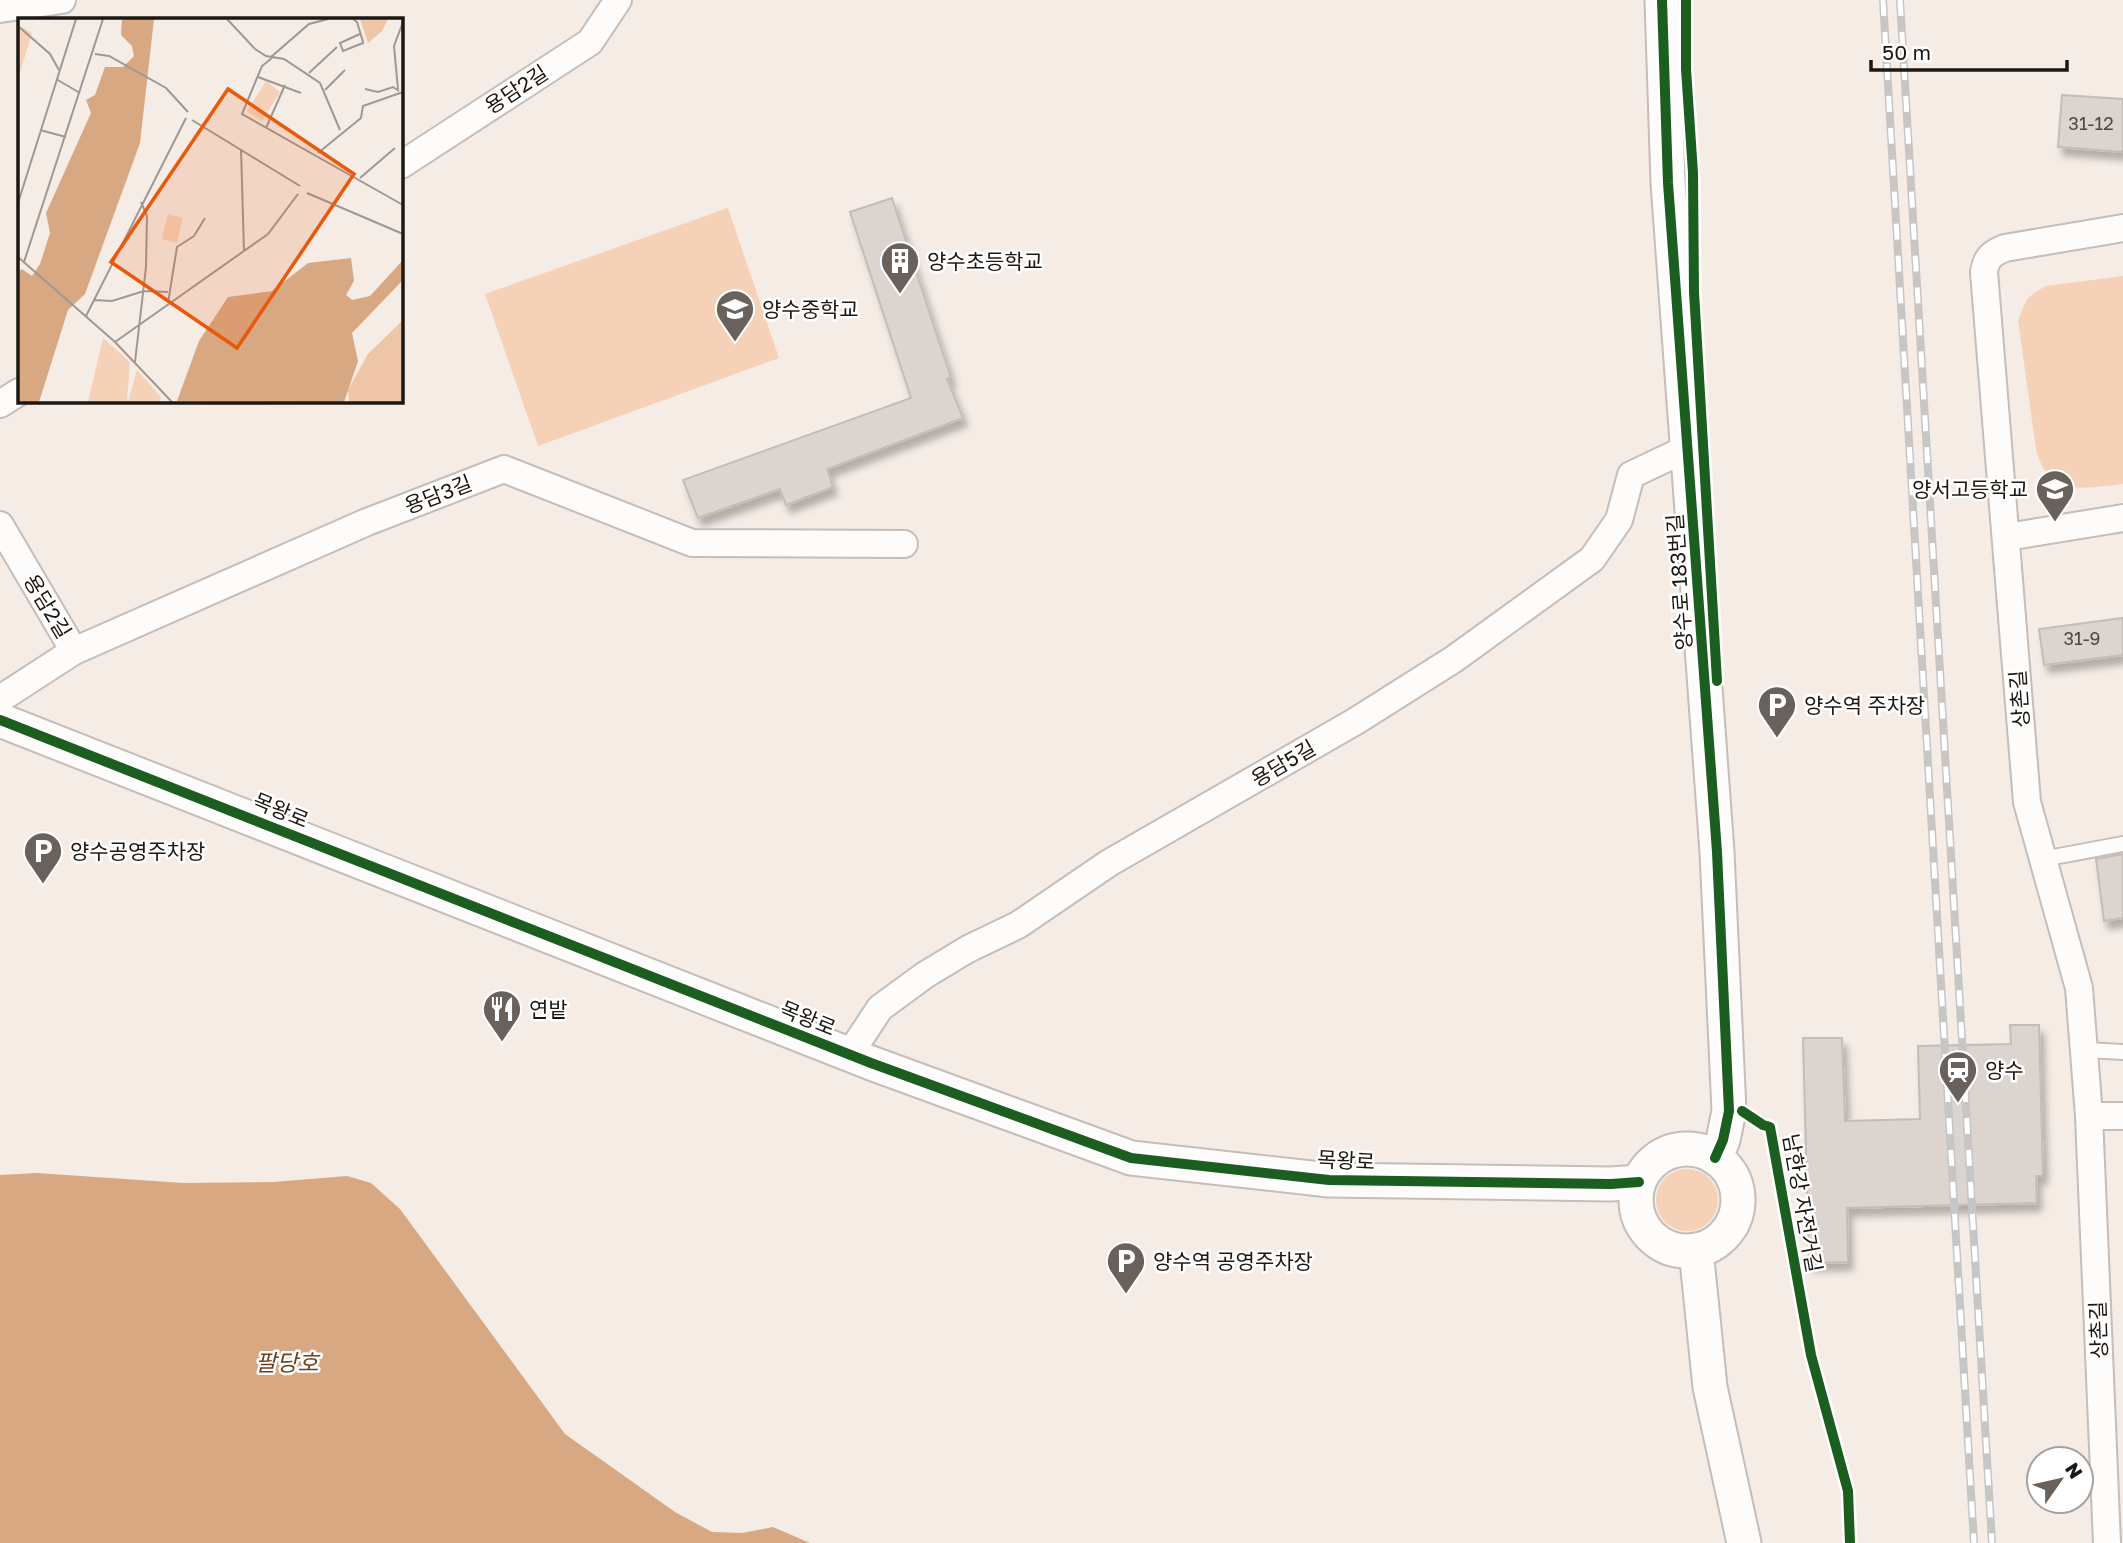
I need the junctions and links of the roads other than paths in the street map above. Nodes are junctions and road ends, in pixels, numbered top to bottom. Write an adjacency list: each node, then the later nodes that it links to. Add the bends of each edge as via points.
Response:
1 (62, 0): 4 (street)
2 (618, 0): 5 (street, 용담2길, via 590,42)
3 (1662, 0): 9 (street, 양수로 183번길, via 1668,183)
4 (0, 9)
5 (402, 164)
6 (2123, 228): 12 (street, 상촌길, via 2005,248 1986,261)
7 (18, 393): 8 (street)
8 (0, 404)
9 (1688, 448): 21 (street, 용담5길, via 1631,475 1619,520 1592,559 1465,651 1356,721 1109,863 1018,925 925,975 880,1008); 24 (street, 양수로 183번길, via 1717,840 1729,1111)
10 (2123, 518): 12 (street)
11 (0, 525): 14 (street, 용담2길)
12 (2007, 537): 18 (street, 상촌길, via 2027,802)
13 (904, 544): 14 (street, 용담3길, via 692,543 504,469 367,522)
14 (75, 652): 15 (street, 용담3길)
15 (0, 699)
16 (0, 720): 21 (street, 목왕로)
17 (2123, 844): 18 (lane)
18 (2043, 859): 19 (street, 상촌길, via 2079,988)
19 (2085, 1050): 20 (lane); 22 (street, 상촌길)
20 (2123, 1052)
21 (849, 1055): 25 (street, 목왕로, via 1130,1158 1329,1180)
22 (2089, 1116): 23 (street); 28 (street, 상촌길)
23 (2123, 1116)
24 (1715, 1158): 25 (street, via 1691,1149 1675,1150 1647,1167); 26 (street, via 1732,1176 1737,1210 1721,1239)
25 (1639, 1182): 26 (street, via 1636,1198 1645,1230 1672,1250)
26 (1696, 1250): 27 (street, via 1710,1387)
27 (1744, 1543)
28 (2107, 1543)

